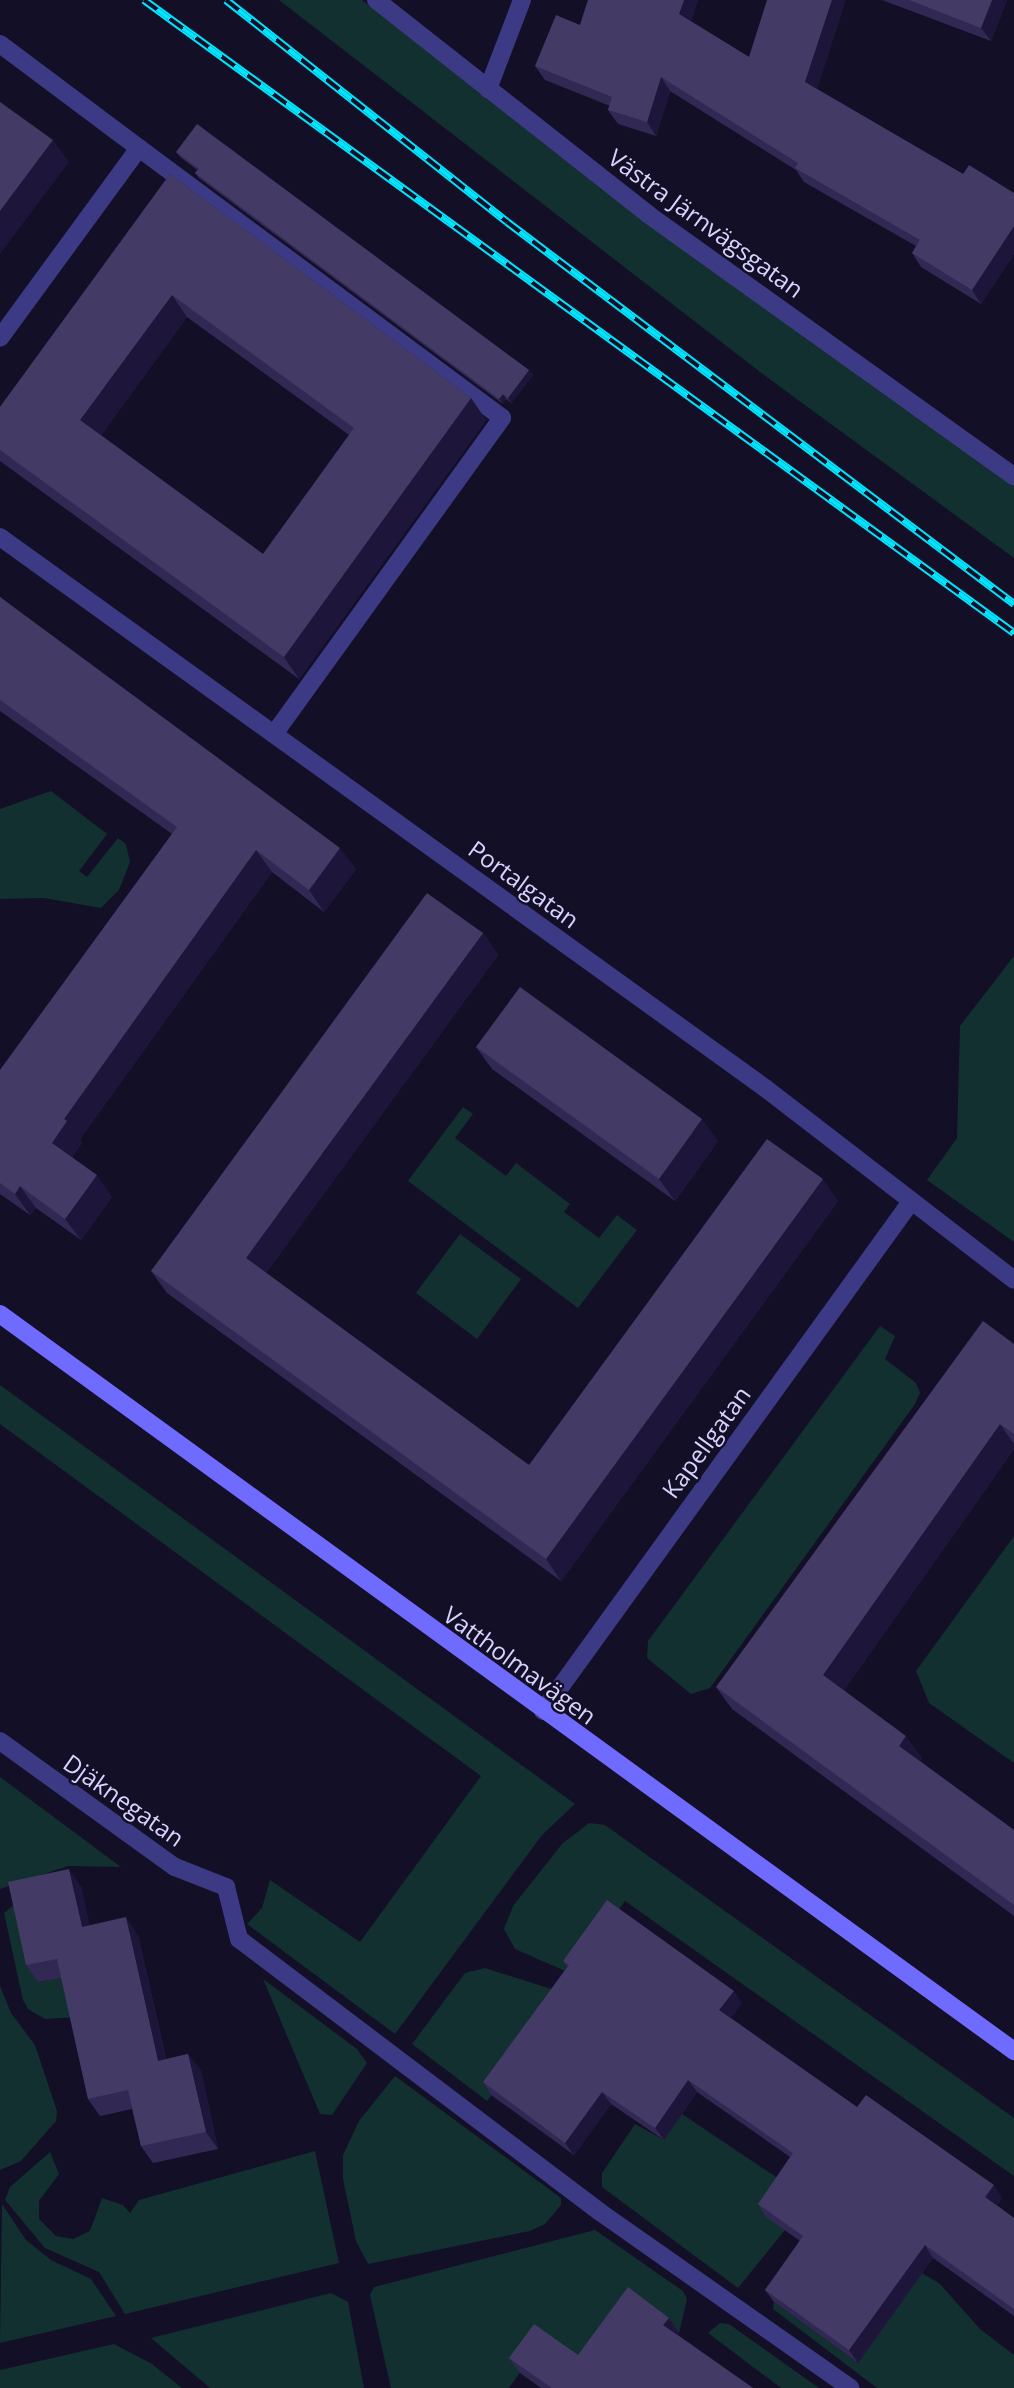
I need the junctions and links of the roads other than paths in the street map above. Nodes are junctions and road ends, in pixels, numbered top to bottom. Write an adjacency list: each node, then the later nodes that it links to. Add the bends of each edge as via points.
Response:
1 (376, 0): 4 (street, Västra Järnvägsgatan)
2 (522, 0): 4 (street)
3 (0, 44): 5 (street)
4 (488, 89): 7 (street, Västra Järnvägsgatan, via 659,222)
5 (139, 148): 6 (street); 9 (street, via 502,418)
6 (0, 338)
7 (1014, 476)
8 (0, 537): 9 (street, Portalgatan)
9 (274, 734): 10 (street, Portalgatan, via 765,1088)
10 (911, 1203): 11 (street, Portalgatan); 13 (street, Kapellgatan)
11 (1014, 1280)
12 (0, 1314): 13 (street, Vattholmavägen)
13 (543, 1711): 15 (street, Vattholmavägen)
14 (0, 1741): 16 (street, Djäknegatan, via 175,1867 226,1887 239,1939 600,2212)
15 (1014, 2051)
16 (850, 2388)

